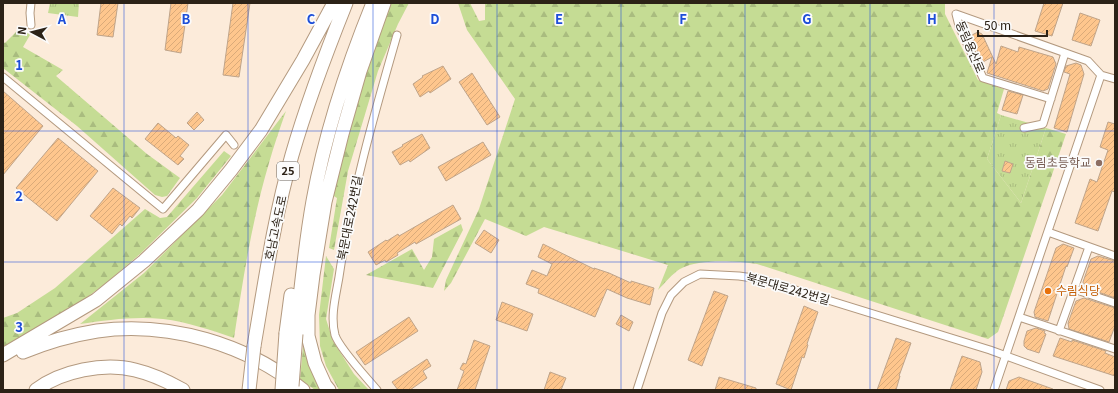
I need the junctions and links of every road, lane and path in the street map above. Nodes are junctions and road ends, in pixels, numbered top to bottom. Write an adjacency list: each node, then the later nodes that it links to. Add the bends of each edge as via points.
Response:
1 (31, 3): 7 (street)
2 (334, 3): 25 (highway, via 261,130 198,210 144,261 96,300)
3 (346, 3): 30 (highway, 호남고속도로 / 25, bridge, via 321,65 292,156 274,230)
4 (364, 3): 23 (highway, 호남고속도로 / 25, via 339,72 309,179 296,260)
5 (373, 3): 23 (highway, via 354,52 324,153)
6 (384, 3): 34 (highway, via 360,70 342,134 325,202 313,276 308,336 315,363)
7 (31, 25)
8 (397, 35): 35 (street, 북문대로242번길, via 351,204 333,319 335,336)
9 (1065, 53): 10 (street, 동림용산로, via 1088,61); 13 (street); 13 (street, 동림용산로, via 956,14 983,78)
10 (1101, 75): 12 (street, 동림용산로); 16 (street)
11 (3, 77): 15 (street, via 163,209 226,135)
12 (1115, 79)
13 (1051, 99): 14 (street, via 1043,124)
14 (1024, 128)
15 (234, 145)
16 (1048, 232): 17 (street); 21 (street)
17 (1089, 247): 18 (street); 19 (street)
18 (1115, 256)
19 (1074, 288): 20 (street); 22 (street)
20 (1115, 303)
21 (1019, 317): 22 (street); 26 (street)
22 (1059, 331): 24 (street)
23 (291, 334): 31 (highway, 호남고속도로 / 25, bridge); 32 (highway, bridge)
24 (1115, 350)
25 (3, 355)
26 (1005, 356): 36 (street, 북문대로242번길, via 760,279 700,274 684,282 671,295 662,313); 37 (street); 38 (street, 북문대로242번길)
27 (3, 360): 33 (highway, via 38,346 97,331 158,330 228,347 264,364)
28 (36, 390): 29 (highway, via 71,372 101,367 134,369 162,378)
29 (183, 390)
30 (249, 390)
31 (282, 390)
32 (291, 390)
33 (303, 390)
34 (328, 390)
35 (377, 390)
36 (637, 390)
37 (994, 390)
38 (1100, 390)

